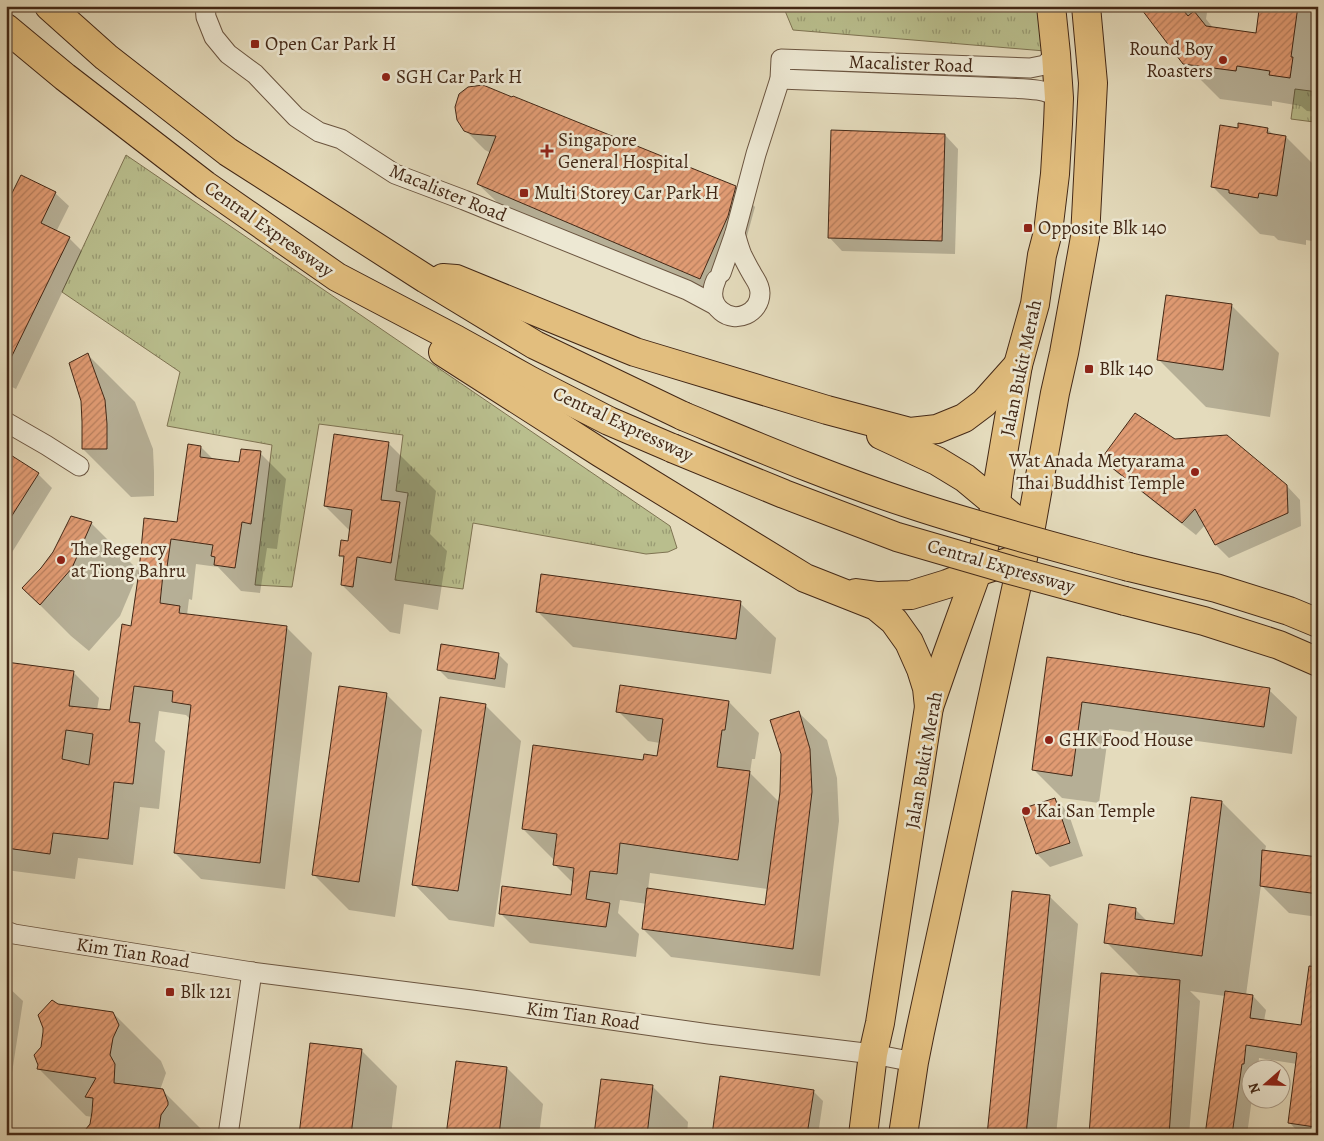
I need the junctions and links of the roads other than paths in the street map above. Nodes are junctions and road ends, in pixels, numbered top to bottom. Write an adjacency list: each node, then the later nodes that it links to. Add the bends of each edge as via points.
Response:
1 (48, 6): 13 (main road, Central Expressway, via 106,57 228,152)
2 (205, 6): 14 (street, Macalister Road, via 214,37 228,54 255,74 296,117 319,132 341,138 395,174)
3 (1051, 6): 6 (main road, Jalan Bukit Merah)
4 (1086, 6): 21 (main road, Jalan Bukit Merah, via 1093,84 1085,237)
5 (6, 28): 11 (main road, Central Expressway, via 205,185)
6 (1056, 54): 7 (street, Macalister Road, via 1046,65 1030,68 781,59); 8 (main road, Jalan Bukit Merah)
7 (780, 79): 8 (street, Macalister Road, via 1007,88 1044,91); 9 (street, Macalister Road)
8 (1059, 98): 16 (main road, Jalan Bukit Merah, via 1048,232 1036,304)
9 (735, 233): 10 (street, Macalister Road); 12 (street, Macalister Road)
10 (752, 275): 12 (street, via 737,269); 15 (street, Macalister Road, via 760,294 754,310 736,317 728,316)
11 (337, 277): 23 (main road, via 449,356 594,448 805,578); 25 (main road, Central Expressway, bridge, via 609,421 784,494 897,536 1204,621 1279,645)
12 (719, 277): 14 (street, via 704,287); 15 (street, Macalister Road, via 712,288)
13 (426, 279): 17 (main road, via 456,279 635,352); 24 (main road, Central Expressway, bridge, via 535,345 625,390 796,462 910,504 1129,568 1216,588)
14 (688, 290): 15 (street, Macalister Road)
15 (715, 305)
16 (1018, 365): 17 (main road, via 984,403 964,418 937,429 910,432); 20 (main road, Jalan Bukit Merah)
17 (827, 410): 20 (main road, via 938,461)
18 (6, 422): 19 (street)
19 (79, 466)
20 (996, 503): 21 (main road); 22 (main road, Jalan Bukit Merah)
21 (1026, 545): 22 (main road); 30 (main road, Jalan Bukit Merah)
22 (977, 572): 23 (main road, via 912,595 878,596); 26 (main road, Jalan Bukit Merah)
23 (840, 591): 26 (main road, via 876,606 894,622 909,642 921,669)
24 (1318, 623)
25 (1318, 662)
26 (929, 707): 29 (main road, Jalan Bukit Merah, via 882,1014)
27 (9, 934): 28 (street, Kim Tian Road)
28 (252, 972): 29 (street, Kim Tian Road); 31 (street)
29 (873, 1054): 30 (street, Kim Tian Road); 32 (main road, Jalan Bukit Merah)
30 (914, 1062): 33 (main road, Jalan Bukit Merah)
31 (228, 1135)
32 (863, 1135)
33 (903, 1135)

